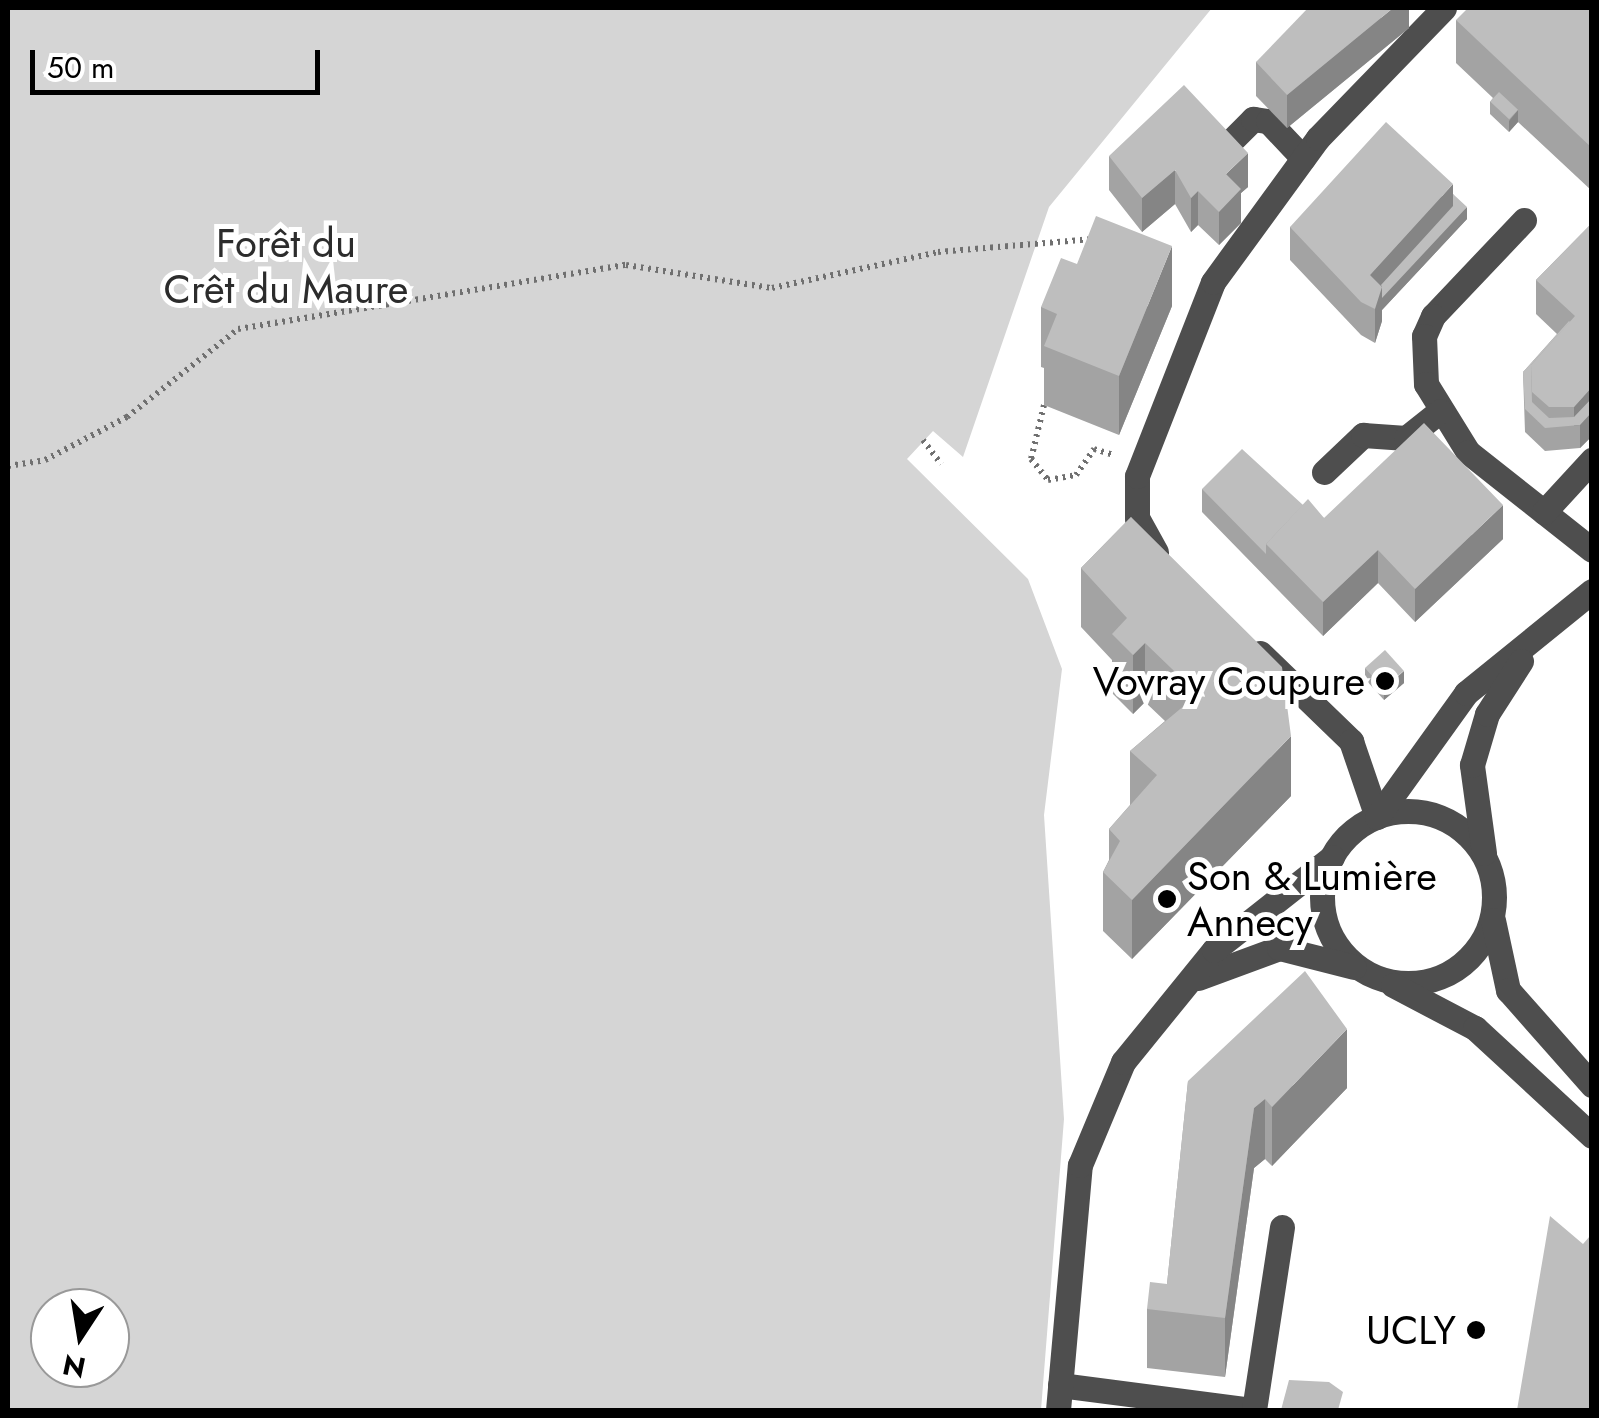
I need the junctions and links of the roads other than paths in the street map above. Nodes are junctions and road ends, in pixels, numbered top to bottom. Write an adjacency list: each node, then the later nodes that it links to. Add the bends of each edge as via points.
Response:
1 (1444, 8): 3 (street)
2 (1227, 145): 3 (street, via 1253,119 1268,121)
3 (1303, 158): 10 (street, via 1213,282 1136,476 1140,528)
4 (1524, 220): 5 (street, via 1424,336 1426,384)
5 (1440, 410): 7 (street, via 1406,438 1363,435); 8 (street, via 1468,452)
6 (1592, 460): 8 (street)
7 (1324, 472)
8 (1544, 512): 9 (street)
9 (1592, 550)
10 (1182, 577)
11 (1592, 591): 13 (street)
12 (1238, 632): 14 (street, via 1351,741)
13 (1529, 648): 14 (street, via 1466,694); 16 (street, via 1487,714 1472,765)
14 (1377, 817): 15 (street); 16 (street, via 1441,818)
15 (1332, 858): 18 (street, via 1323,894 1329,932); 19 (street, via 1214,950)
16 (1487, 863): 17 (street)
17 (1493, 914): 18 (street, via 1476,948 1447,974); 20 (street, via 1508,990)
18 (1371, 974): 19 (street, via 1279,948); 21 (street, via 1475,1028)
19 (1185, 985): 23 (street, via 1148,1024 1092,1128)
20 (1592, 1085)
21 (1592, 1136)
22 (1282, 1227): 24 (street)
23 (1059, 1398): 24 (street)
24 (1253, 1410)

